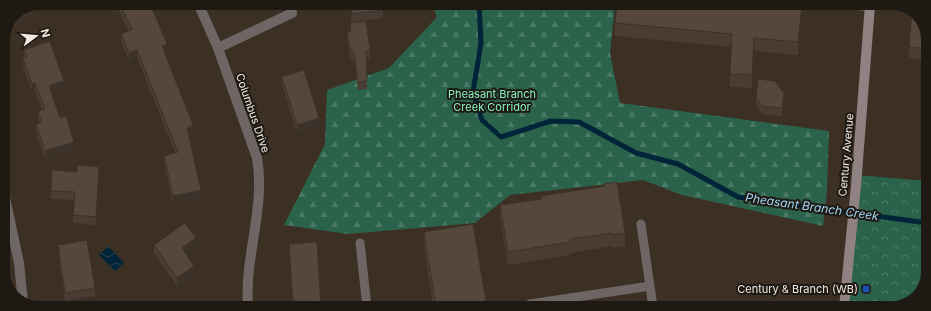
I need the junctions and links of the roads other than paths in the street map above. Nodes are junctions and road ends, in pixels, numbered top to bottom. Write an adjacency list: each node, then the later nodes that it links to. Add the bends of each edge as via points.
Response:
1 (201, 10): 4 (street, Columbus Drive)
2 (870, 10): 14 (main road, Century Avenue)
3 (292, 13): 4 (street)
4 (218, 48): 10 (street, Columbus Drive, via 259,168 259,190 247,280)
5 (10, 221): 9 (street)
6 (641, 224): 8 (lane)
7 (360, 243): 11 (lane)
8 (650, 286): 12 (lane); 13 (lane)
9 (23, 296)
10 (248, 301)
11 (366, 301)
12 (550, 301)
13 (652, 301)
14 (845, 301)

